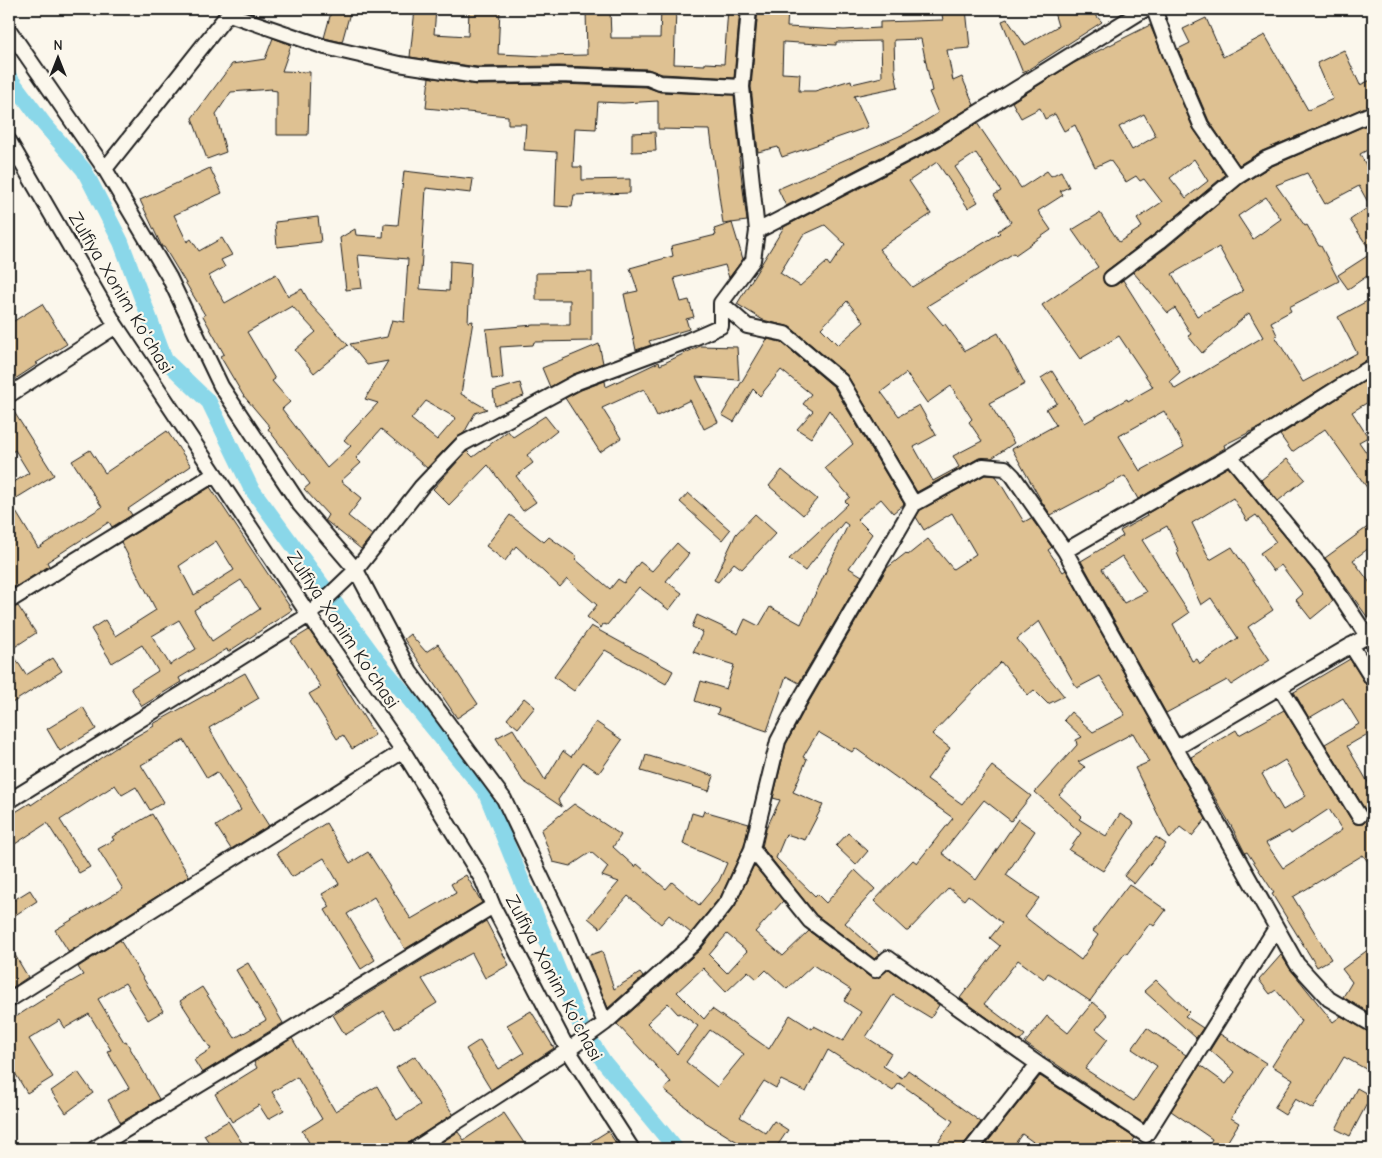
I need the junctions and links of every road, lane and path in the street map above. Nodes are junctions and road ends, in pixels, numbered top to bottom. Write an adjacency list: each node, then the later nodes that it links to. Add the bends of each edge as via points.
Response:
1 (749, 9): 6 (street)
2 (1145, 9): 11 (street, via 937,138)
3 (1154, 9): 10 (street, via 1201,125)
4 (230, 11): 6 (street, via 325,47 399,64 476,76 648,78 660,82); 9 (street)
5 (9, 30): 9 (street)
6 (742, 87): 11 (street)
7 (1373, 113): 10 (street, via 1266,159)
8 (9, 141): 14 (street, Zulfiya Xonim Ko'chasi)
9 (105, 169): 21 (street, via 169,277 221,386 300,505)
10 (1237, 177): 12 (street)
11 (757, 231): 13 (street, via 752,260)
12 (1110, 278)
13 (721, 303): 19 (street, via 747,326 784,334 842,381); 21 (street, via 721,326 577,382 462,444 421,487)
14 (116, 326): 16 (street); 18 (street, Zulfiya Xonim Ko'chasi)
15 (1373, 366): 17 (street)
16 (9, 395)
17 (1230, 456): 20 (street); 24 (street, via 1322,568)
18 (215, 474): 22 (street); 23 (street, Zulfiya Xonim Ko'chasi)
19 (914, 504): 20 (street, via 982,466 1005,468); 32 (street, via 778,741)
20 (1065, 551): 28 (street)
21 (352, 574): 23 (street); 37 (street, via 410,672 504,799 566,929)
22 (9, 601)
23 (314, 611): 29 (street, Zulfiya Xonim Ko'chasi); 30 (street)
24 (1370, 639): 25 (street)
25 (1351, 645): 26 (street); 27 (street)
26 (1373, 680)
27 (1280, 687): 28 (street); 31 (street)
28 (1176, 748): 34 (street)
29 (402, 751): 33 (street, Zulfiya Xonim Ko'chasi, via 482,879); 35 (street)
30 (9, 801)
31 (1359, 816)
32 (752, 849): 37 (street, via 728,901 692,944); 39 (street, via 810,921 875,970 888,958)
33 (493, 906): 38 (street, Zulfiya Xonim Ko'chasi); 41 (street)
34 (1276, 928): 36 (street, via 1297,964 1329,999); 40 (street)
35 (9, 1000)
36 (1373, 1025)
37 (600, 1027): 38 (street)
38 (572, 1048): 42 (street); 43 (street, Zulfiya Xonim Ko'chasi)
39 (1038, 1064): 40 (street); 44 (street)
40 (1146, 1135): 45 (street)
41 (94, 1149)
42 (415, 1149)
43 (632, 1149)
44 (971, 1149)
45 (1149, 1149)

